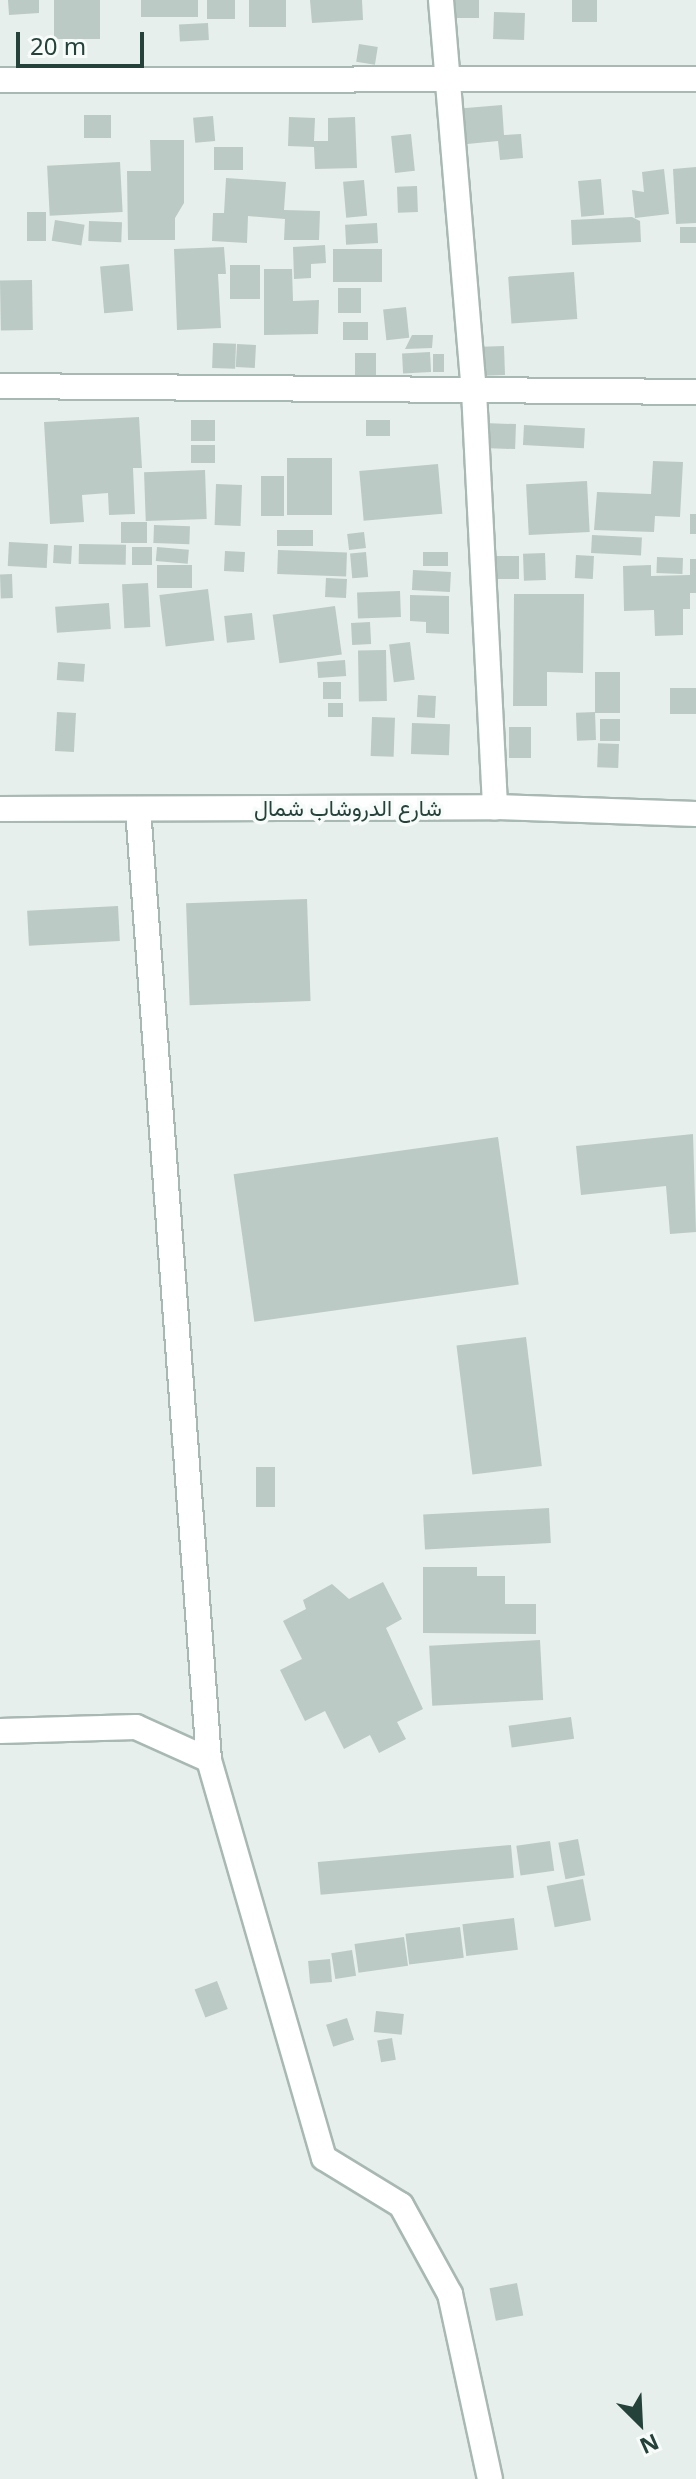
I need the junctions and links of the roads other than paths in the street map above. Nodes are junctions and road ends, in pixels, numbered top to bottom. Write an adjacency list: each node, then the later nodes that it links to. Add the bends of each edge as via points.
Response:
1 (441, 0): 4 (street)
2 (696, 79): 4 (street)
3 (0, 80): 4 (street)
4 (446, 80): 6 (street)
5 (0, 386): 6 (street)
6 (474, 391): 7 (street); 8 (street)
7 (696, 392)
8 (495, 807): 10 (street, شارع الدروشاب شمال); 11 (street, شارع الدروشاب شمال)
9 (0, 809): 10 (street, شارع الدروشاب شمال)
10 (138, 809): 13 (street)
11 (696, 814)
12 (0, 1731): 13 (street, via 136,1727)
13 (209, 1760): 14 (street, via 324,2158 401,2205 450,2294)
14 (490, 2479)

